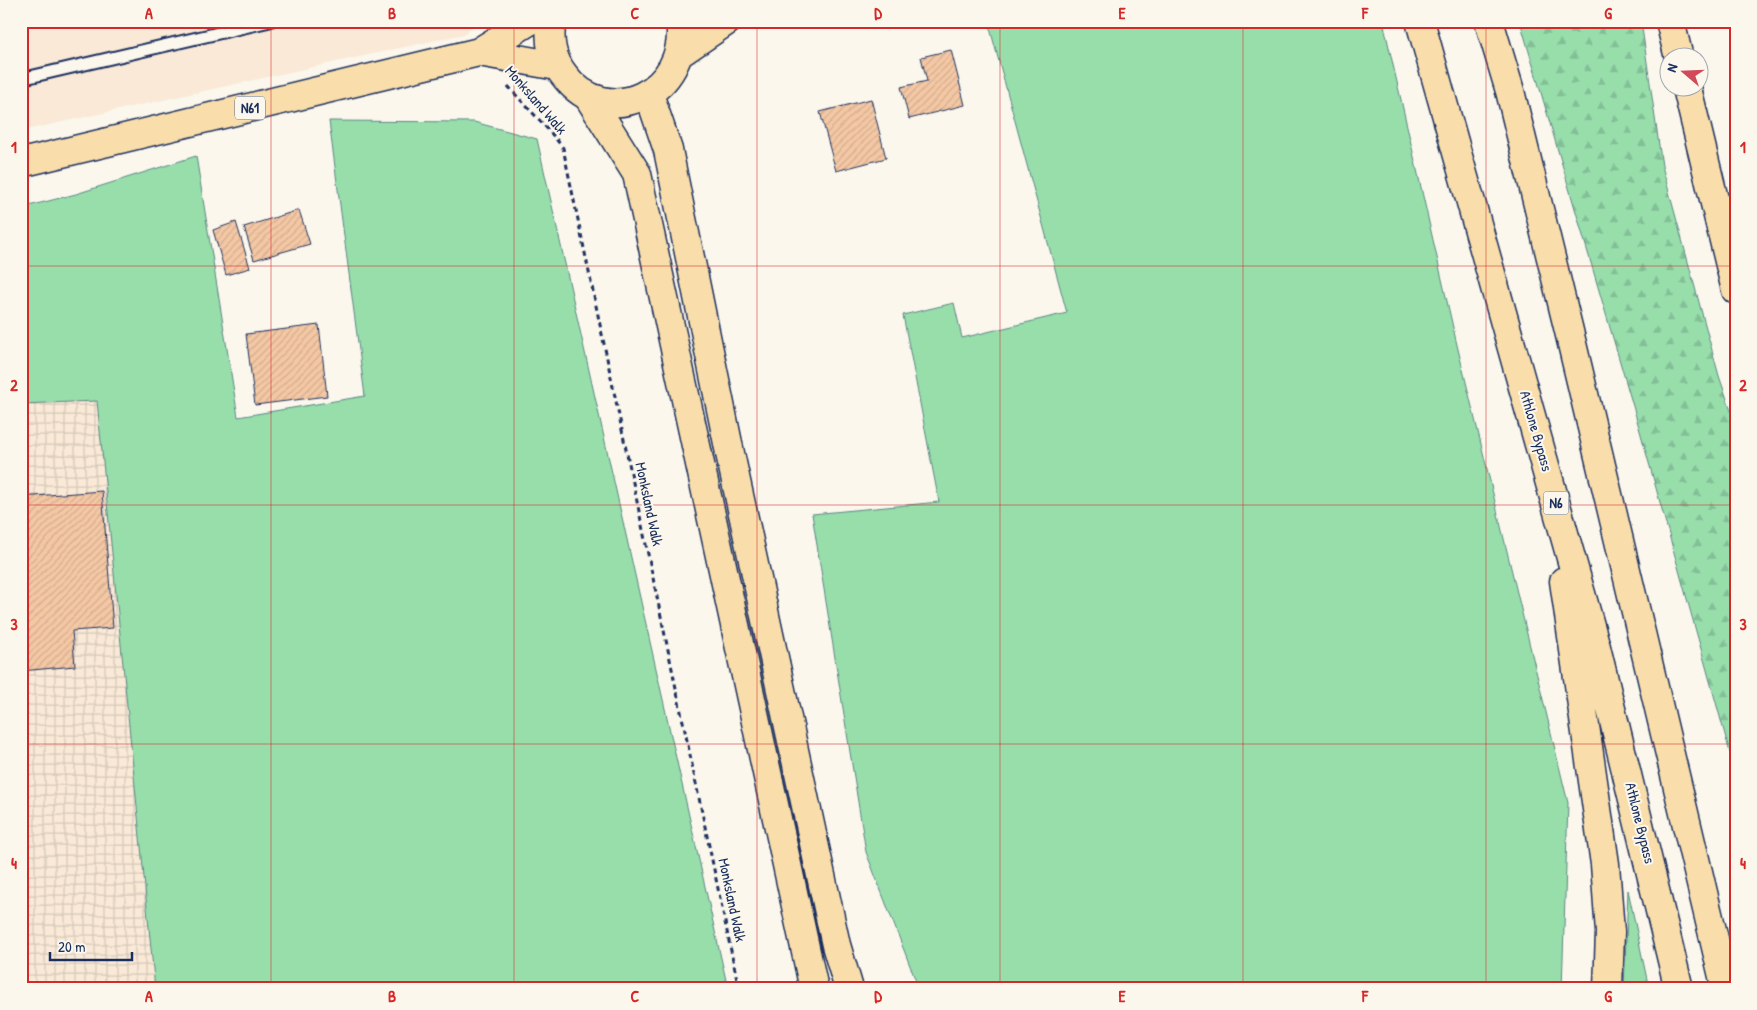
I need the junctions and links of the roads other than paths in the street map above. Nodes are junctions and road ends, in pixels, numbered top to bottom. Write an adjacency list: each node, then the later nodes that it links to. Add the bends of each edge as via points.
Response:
1 (270, 21): 13 (lane)
2 (529, 21): 10 (main road, N61)
3 (552, 21): 12 (main road, via 550,45)
4 (680, 21): 11 (main road)
5 (727, 21): 11 (main road)
6 (1420, 21): 19 (main road, Athlone Bypass / N6)
7 (1489, 21): 20 (main road, via 1510,91 1559,289)
8 (1670, 21): 9 (main road)
9 (1677, 48)
10 (479, 52): 12 (main road, N61); 17 (main road, N61)
11 (680, 53): 14 (main road, via 663,83)
12 (557, 66): 15 (main road, via 570,84)
13 (21, 79)
14 (649, 94): 15 (main road, via 619,102); 23 (main road, via 668,150 836,945)
15 (588, 96): 22 (main road, via 637,174)
16 (1688, 98): 18 (main road)
17 (21, 163)
18 (1736, 290)
19 (1554, 495): 24 (main road, via 1570,632 1605,864 1610,932); 25 (main road, Athlone Bypass / N6, via 1596,647)
20 (1689, 832): 21 (main road); 26 (main road)
21 (1736, 948)
22 (814, 989)
23 (849, 989)
24 (1608, 989)
25 (1680, 989)
26 (1726, 989)

